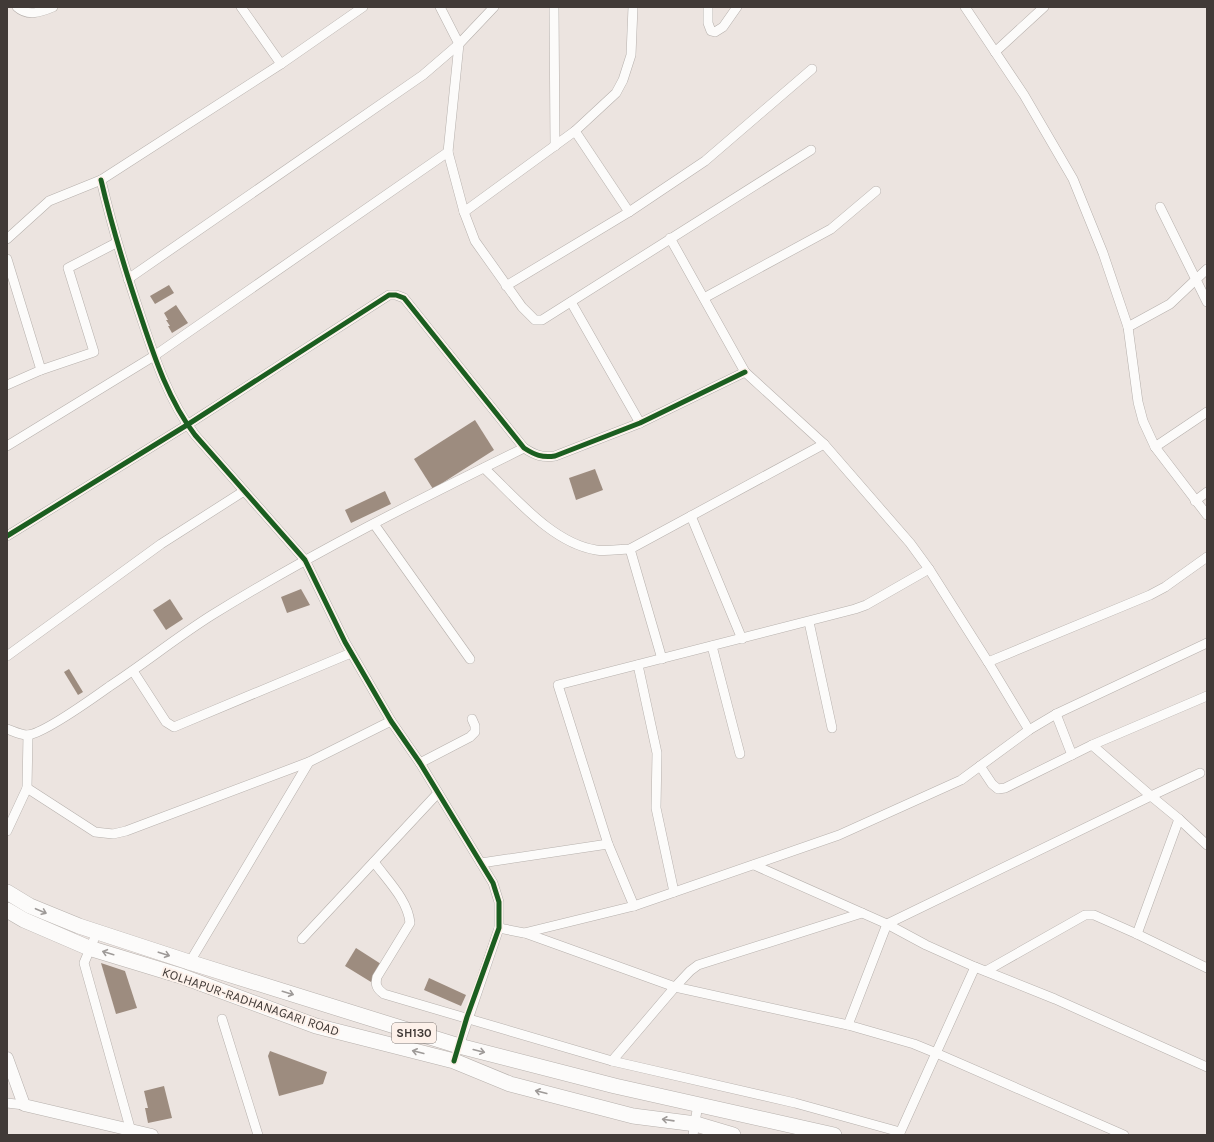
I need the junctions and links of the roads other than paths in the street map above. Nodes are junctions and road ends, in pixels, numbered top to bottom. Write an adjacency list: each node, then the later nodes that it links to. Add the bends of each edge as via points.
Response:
1 (16, 7): 2 (street, via 31,13)
2 (53, 7)
3 (241, 7): 15 (street)
4 (363, 7): 15 (street)
5 (440, 7): 13 (street)
6 (494, 7): 13 (street)
7 (554, 7): 18 (street)
8 (633, 7): 17 (street, via 631,55 623,80 616,93)
9 (708, 7): 10 (street, via 709,28 715,32 723,27)
10 (738, 7)
11 (965, 7): 14 (street)
12 (1044, 7): 14 (street)
13 (459, 44): 20 (street); 31 (street, via 423,75)
14 (995, 52): 37 (street, via 1024,95 1073,179 1103,253)
15 (281, 64): 21 (street)
16 (812, 69): 25 (street, via 705,161)
17 (575, 131): 18 (street); 25 (street)
18 (555, 146): 24 (street)
19 (811, 150): 26 (street)
20 (448, 152): 24 (street); 38 (street)
21 (100, 180): 27 (street, via 49,202); 28 (street)
22 (876, 192): 34 (street, via 831,229)
23 (1160, 207): 32 (street)
24 (464, 212): 33 (street, via 475,241)
25 (629, 212): 33 (street)
26 (670, 238): 34 (street); 35 (street)
27 (7, 239)
28 (116, 243): 31 (street); 39 (street, via 68,268 94,352)
29 (7, 259): 39 (street)
30 (1207, 269): 32 (street)
31 (128, 279): 38 (street)
32 (1195, 279): 36 (street); 37 (street, via 1170,304)
33 (506, 286): 35 (street, via 522,308 535,320 542,320)
34 (704, 298): 40 (street)
35 (571, 302): 43 (street)
36 (1207, 302)
37 (1128, 327): 47 (street, via 1138,402 1143,421)
38 (154, 356): 44 (street, via 181,416); 46 (street)
39 (41, 370): 41 (street)
40 (745, 372): 43 (street); 45 (street)
41 (7, 385)
42 (1207, 412): 47 (street)
43 (640, 423): 48 (street, via 555,456 536,456)
44 (188, 425): 48 (street, via 382,299 396,295 404,298); 50 (street); 56 (street)
45 (824, 444): 54 (street); 60 (street, via 910,543)
46 (7, 446)
47 (1155, 447): 52 (street)
48 (524, 448): 49 (street)
49 (484, 468): 55 (street); 57 (street, via 546,527 559,535 598,551)
50 (244, 491): 59 (street); 66 (street, via 161,544)
51 (1207, 492): 52 (street)
52 (1195, 501): 53 (street)
53 (1207, 515)
54 (691, 516): 57 (street); 62 (street)
55 (374, 524): 59 (street); 67 (street)
56 (7, 536)
57 (630, 549): 68 (street)
58 (1207, 557): 69 (street, via 1166,587 1150,595)
59 (305, 560): 65 (street); 71 (street, via 211,616)
60 (929, 569): 61 (street, via 866,605); 69 (street)
61 (809, 622): 62 (street); 76 (street)
62 (742, 639): 64 (street)
63 (1207, 643): 73 (street)
64 (712, 646): 68 (street); 81 (street)
65 (351, 653): 71 (street, via 174,727 166,722); 75 (street)
66 (7, 656)
67 (470, 659)
68 (662, 659): 70 (street)
69 (988, 662): 78 (street)
70 (638, 665): 92 (street, via 558,685); 98 (street, via 657,754 656,808)
71 (133, 671): 79 (street, via 68,715)
72 (1207, 696): 80 (street)
73 (1056, 714): 78 (street); 82 (street)
74 (472, 719): 84 (street, via 475,732 470,737)
75 (391, 721): 83 (street); 84 (street)
76 (832, 728)
77 (7, 729): 79 (street)
78 (1029, 730): 85 (street)
79 (28, 735): 87 (street)
80 (1092, 745): 82 (street); 89 (street)
81 (740, 754)
82 (1072, 756): 85 (street, via 998,789)
83 (309, 762): 87 (street, via 113,834 95,832); 109 (street)
84 (420, 763): 88 (street)
85 (980, 766): 96 (street, via 961,780 839,835)
86 (1200, 773): 89 (street)
87 (27, 788): 91 (street)
88 (438, 793): 94 (street); 95 (street)
89 (1151, 796): 90 (street); 102 (street)
90 (1179, 819): 93 (street); 106 (street)
91 (7, 830)
92 (608, 844): 95 (street); 99 (street)
93 (1207, 844)
94 (374, 862): 107 (street); 115 (street, via 405,905 410,923 377,977 378,990 384,994)
95 (481, 863): 103 (street, via 497,892)
96 (754, 865): 98 (street); 101 (street)
97 (7, 892): 104 (main road, SH130, one-way to 104, via 30,906)
98 (674, 892): 99 (street)
99 (634, 906): 105 (street)
100 (7, 910): 108 (main road, KOLHAPUR-RADHANAGARI ROAD)
101 (862, 913): 102 (street); 114 (street, via 698,965)
102 (887, 924): 110 (street); 117 (street)
103 (499, 928): 105 (street); 115 (street)
104 (97, 932): 108 (street); 109 (main road, SH130, one-way to 109)
105 (524, 933): 114 (street)
106 (1137, 934): 111 (street); 112 (street, via 1094,915 1085,915)
107 (302, 939)
108 (89, 948): 113 (main road, KOLHAPUR-RADHANAGARI ROAD, one-way to 108); 128 (street, via 84,963 87,977)
109 (189, 962): 113 (street); 118 (main road, SH130, one-way to 118)
110 (975, 967): 112 (street); 119 (street)
111 (1207, 968)
112 (986, 971): 123 (street)
113 (181, 976): 121 (main road, KOLHAPUR-RADHANAGARI ROAD, one-way to 113, via 316,1026)
114 (675, 987): 117 (street); 122 (street)
115 (467, 1017): 118 (street); 122 (street)
116 (222, 1019): 131 (street)
117 (848, 1026): 119 (street, via 914,1044)
118 (459, 1046): 121 (street); 125 (main road, SH130, one-way to 125, via 615,1086)
119 (936, 1053): 129 (street); 134 (street)
120 (7, 1058): 126 (street)
121 (454, 1061): 127 (main road, KOLHAPUR-RADHANAGARI ROAD, one-way to 121, via 510,1084)
122 (612, 1061): 129 (street, via 795,1103)
123 (1207, 1067)
124 (7, 1103): 126 (street)
125 (698, 1104): 127 (street); 133 (main road, SH130)
126 (24, 1105): 128 (street)
127 (694, 1130): 132 (main road, KOLHAPUR-RADHANAGARI ROAD)
128 (132, 1133): 130 (street)
129 (900, 1134)
130 (152, 1135)
131 (258, 1135)
132 (733, 1135)
133 (834, 1135)
134 (1124, 1135)

